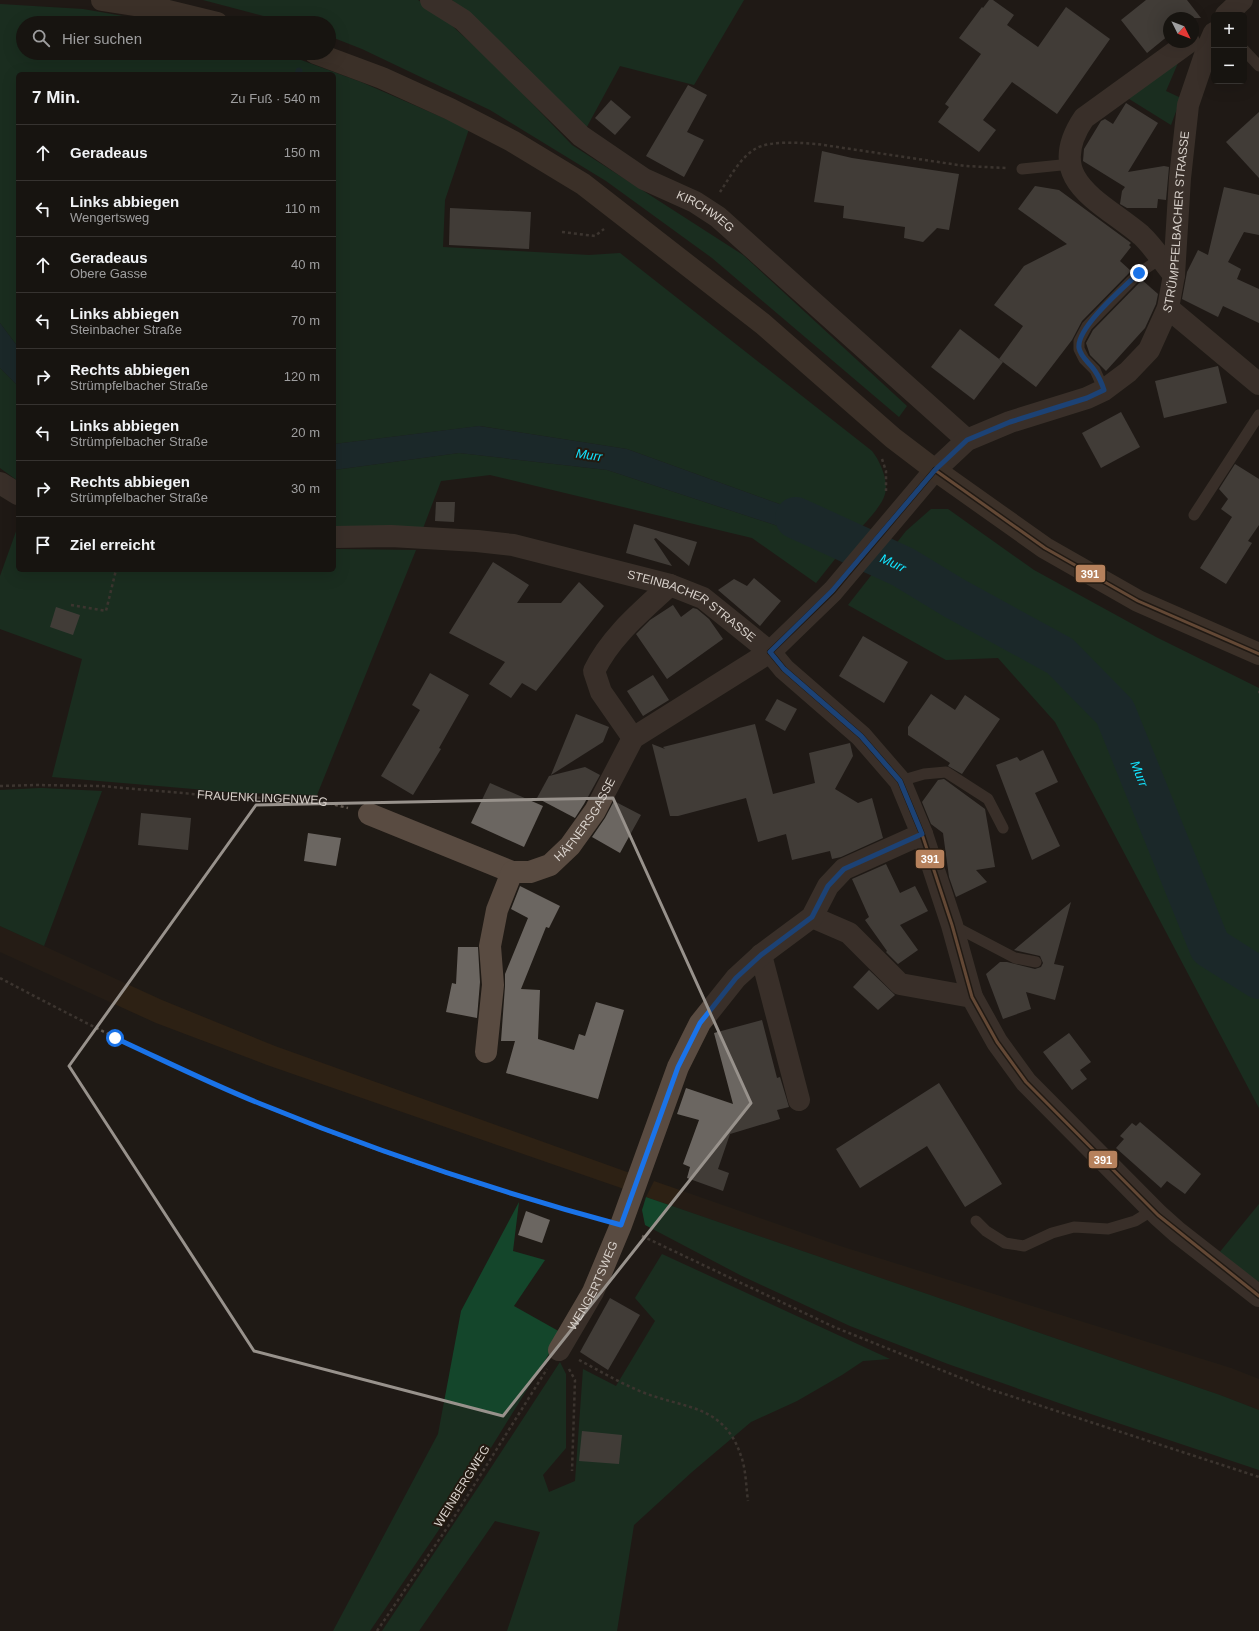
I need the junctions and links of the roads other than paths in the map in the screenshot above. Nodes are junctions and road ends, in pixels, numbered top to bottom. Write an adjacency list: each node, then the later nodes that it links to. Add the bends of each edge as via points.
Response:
1 (102, 0): 5 (street)
2 (431, 0): 21 (street, KIRCHWEG, via 463,20 580,136 644,178 695,202 718,217)
3 (1242, 0): 4 (street)
4 (1229, 12)
5 (188, 16)
6 (1211, 28): 7 (street)
7 (1199, 35)
8 (1211, 40): 16 (street, STRÜMPFELBACHER STRASSE, via 1188,105)
9 (1181, 48): 13 (street, via 1084,118 1074,132 1069,150)
10 (1247, 53): 12 (lane)
11 (334, 60): 22 (street, via 382,78 450,109 512,141 583,184 763,324 893,438)
12 (1259, 66)
13 (1071, 164): 14 (lane); 15 (street, via 1077,183 1092,198 1142,236)
14 (1022, 169)
15 (1160, 259): 16 (street); 19 (lane, STRÜMPFELBACHER STRASSE, via 1139,273 1087,326 1079,341 1079,349 1084,359 1095,370)
16 (1174, 275): 17 (street, STRÜMPFELBACHER STRASSE)
17 (1168, 308): 18 (street); 19 (street, STRÜMPFELBACHER STRASSE, via 1149,350 1128,372)
18 (1259, 384)
19 (1104, 390): 21 (street, STRÜMPFELBACHER STRASSE, via 1087,398 1010,422)
20 (1259, 415): 25 (lane)
21 (967, 440): 22 (street, STRÜMPFELBACHER STRASSE)
22 (935, 470): 28 (street, STRÜMPFELBACHER STRASSE, via 832,591); 29 (street, via 1045,548 1132,597 1196,628)
23 (0, 483): 24 (street)
24 (16, 493)
25 (1194, 514)
26 (336, 537): 27 (street, STEINBACHER STRASSE, via 391,536 513,545)
27 (670, 585): 28 (street, STEINBACHER STRASSE, via 703,598); 30 (street, via 630,622 603,653 594,671 601,692)
28 (770, 652): 30 (street); 31 (street, STEINBACHER STRASSE, via 784,669 861,736)
29 (1259, 654)
30 (633, 738): 35 (street, HÄFNERSGASSE, via 595,811 570,846 550,865 530,872)
31 (900, 781): 33 (lane, via 924,774 946,772 988,799); 34 (street, STEINBACHER STRASSE)
32 (369, 814): 35 (street)
33 (1003, 828)
34 (922, 834): 36 (street, via 844,869 828,886); 37 (street, STEINBACHER STRASSE)
35 (512, 872): 41 (street, via 497,910 490,946 493,985)
36 (812, 917): 38 (street, WENGERTSWEG); 40 (street, via 849,933 900,984)
37 (952, 925): 39 (lane, via 1015,958); 40 (street, STEINBACHER STRASSE)
38 (761, 955): 42 (street); 46 (street, WENGERTSWEG, via 736,978 700,1023 678,1067 621,1225 593,1292)
39 (1036, 962)
40 (972, 998): 43 (street, STEINBACHER STRASSE, via 997,1042 1026,1082)
41 (486, 1052)
42 (799, 1100)
43 (1153, 1210): 44 (lane, via 1135,1221 1108,1229 1074,1227 1052,1233 1024,1246 1005,1243); 45 (street, STEINBACHER STRASSE)
44 (976, 1221)
45 (1259, 1296)
46 (559, 1350)

